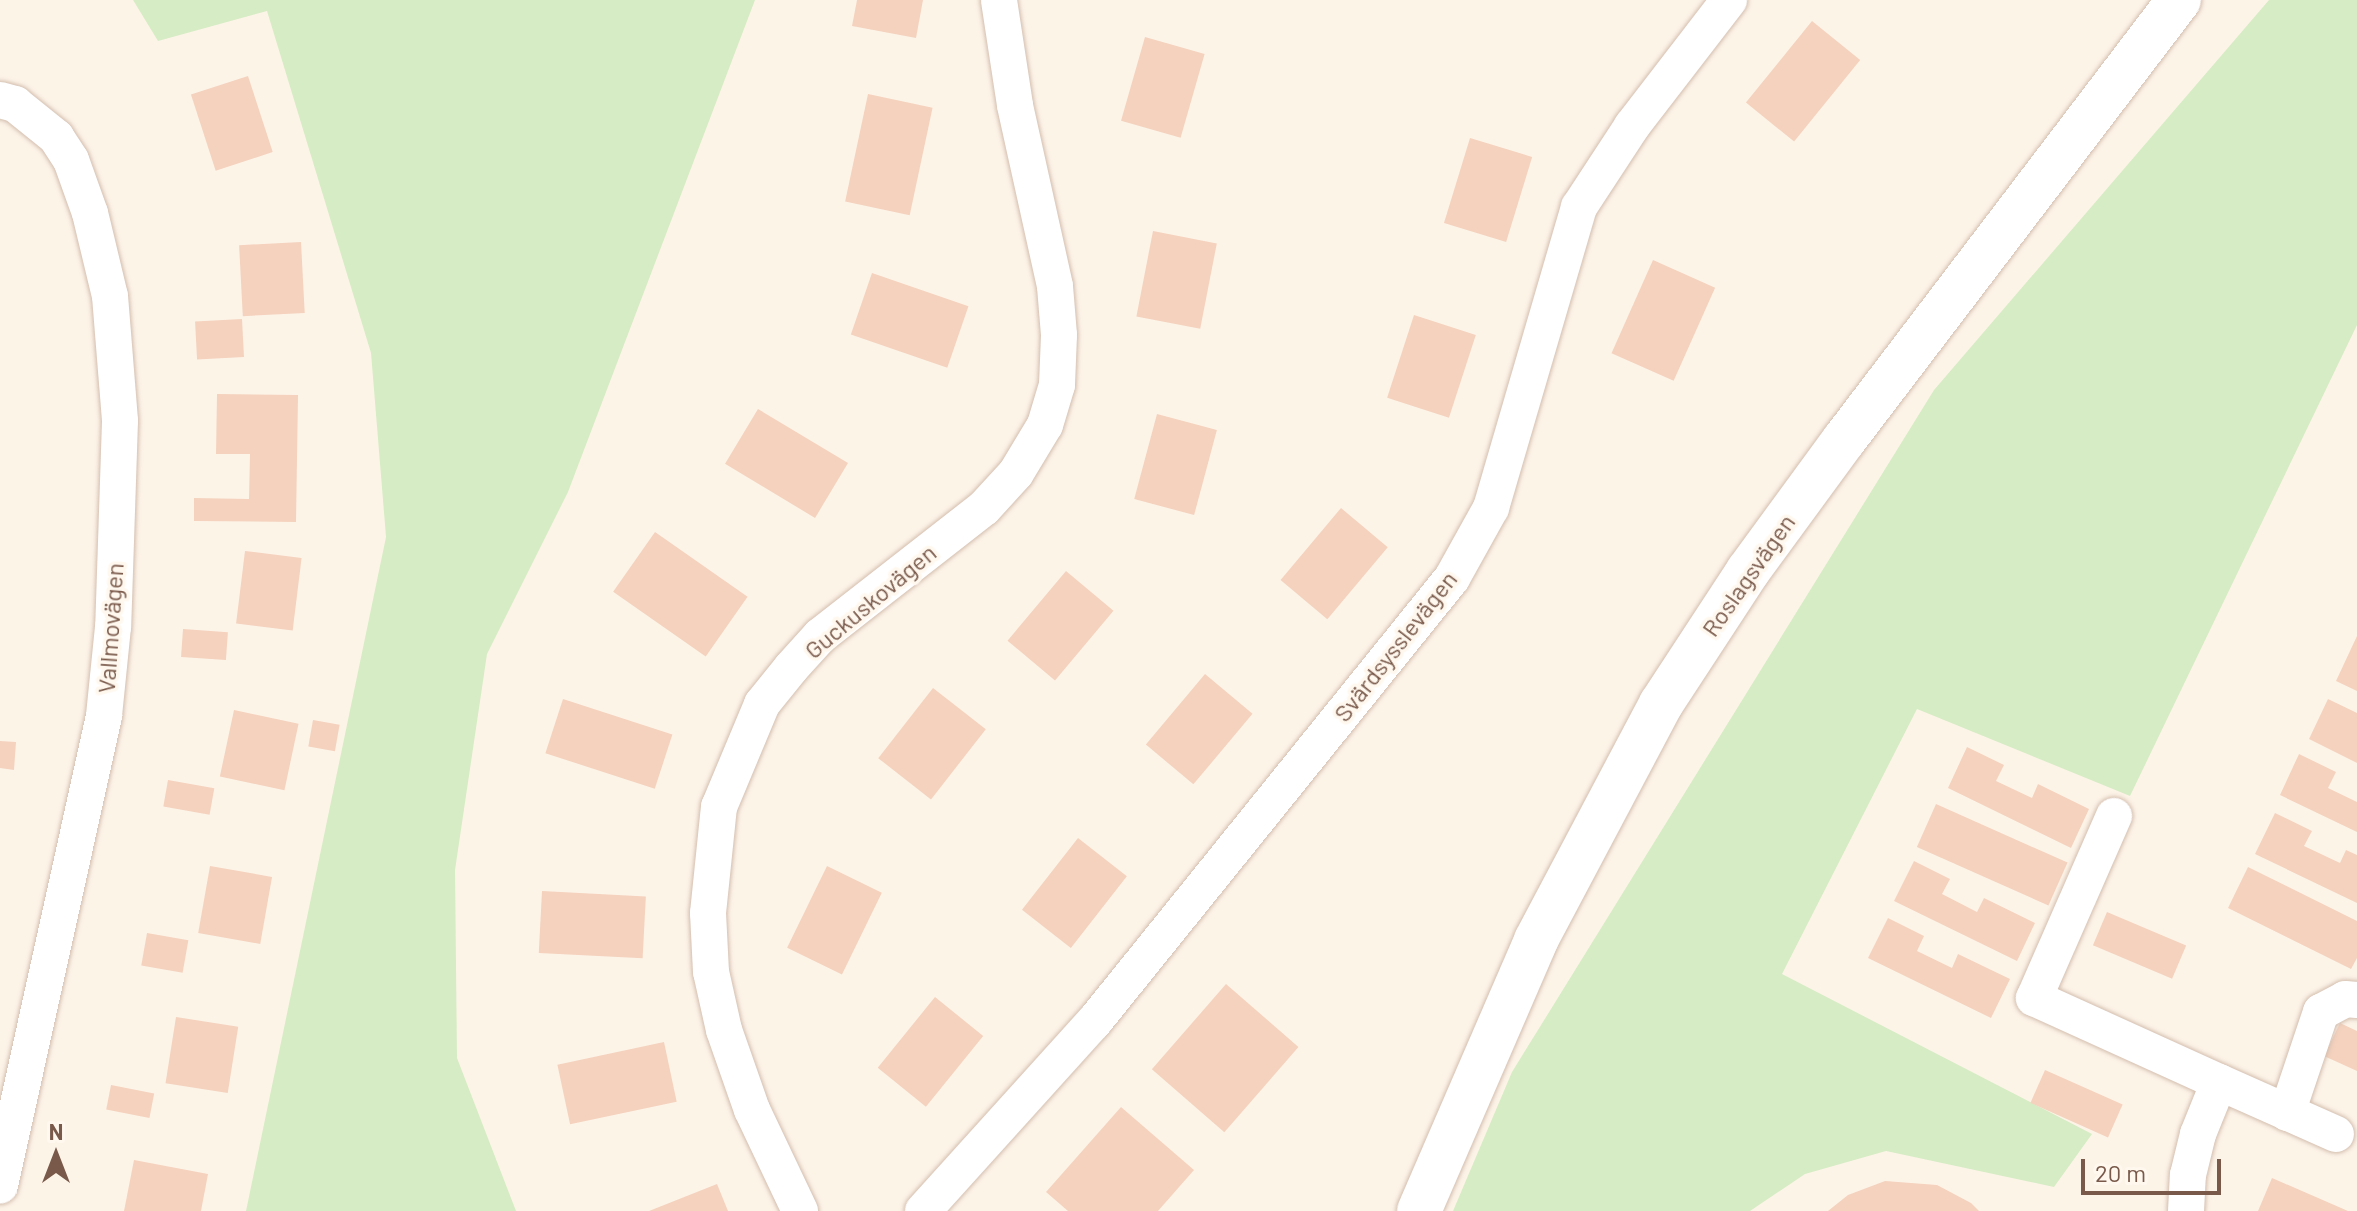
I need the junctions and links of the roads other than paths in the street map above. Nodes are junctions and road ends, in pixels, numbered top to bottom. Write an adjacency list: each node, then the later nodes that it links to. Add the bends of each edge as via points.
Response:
1 (999, 0): 11 (street, Guckuskovägen, via 1015,105 1055,286 1057,385 1045,425 1016,473 984,508 820,636 791,668 762,704 719,807 708,913 711,972 724,1030 752,1110)
2 (1729, 0): 12 (street, Svärdsysslevägen, via 1632,126 1579,207 1491,508 1452,578 1094,1022)
3 (2179, 0): 13 (main road, Roslagsvägen, via 1748,571 1661,704 1536,940)
4 (0, 100): 10 (street, Vallmovägen, via 15,104 56,137 71,160 110,296 120,421 113,627 104,716)
5 (2114, 816): 7 (street, via 2034,998)
6 (2357, 1000): 8 (street, via 2345,999 2321,1012)
7 (2219, 1082): 8 (street); 14 (street, via 2194,1148)
8 (2287, 1113): 9 (street)
9 (2336, 1134)
10 (0, 1186)
11 (800, 1211)
12 (923, 1211)
13 (1419, 1211)
14 (2186, 1211)

